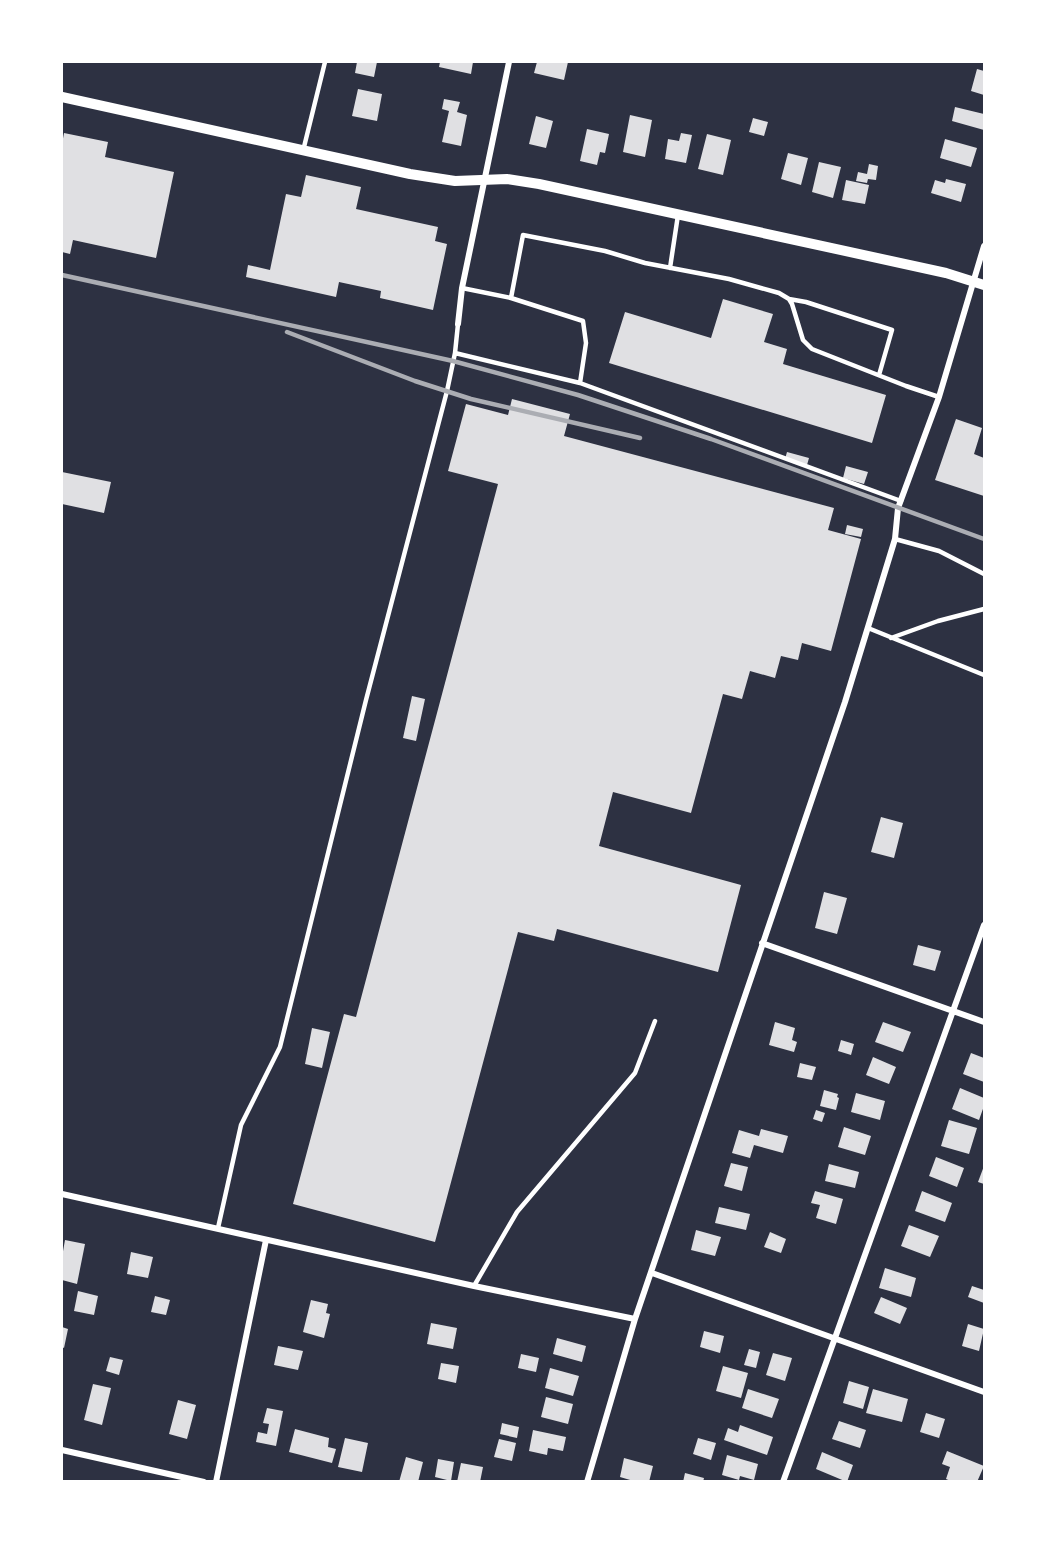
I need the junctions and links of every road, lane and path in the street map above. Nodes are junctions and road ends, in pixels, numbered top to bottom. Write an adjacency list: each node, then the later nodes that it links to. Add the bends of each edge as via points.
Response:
1 (325, 62): 4 (lane)
2 (509, 62): 5 (street)
3 (62, 97): 4 (street)
4 (303, 151): 5 (street, via 410,174 455,181)
5 (484, 180): 6 (street, via 539,184); 11 (street)
6 (678, 215): 8 (lane); 9 (street)
7 (984, 246): 9 (street)
8 (670, 268): 12 (lane, via 523,235); 13 (lane, via 729,279)
9 (973, 281): 10 (street); 18 (street)
10 (984, 285)
11 (462, 288): 12 (lane); 14 (street)
12 (511, 298): 17 (lane, via 583,321 586,343)
13 (789, 299): 16 (lane, via 803,340 812,349); 16 (lane, via 892,330)
14 (458, 324): 15 (lane)
15 (455, 353): 17 (lane); 32 (lane, via 280,1047 241,1125)
16 (879, 375): 18 (lane)
17 (580, 383): 19 (lane)
18 (939, 397): 19 (street)
19 (901, 501): 20 (street)
20 (895, 539): 21 (lane, via 939,550); 23 (street)
21 (984, 574)
22 (984, 609): 24 (lane)
23 (868, 628): 24 (lane); 27 (street)
24 (891, 638): 25 (lane)
25 (984, 675)
26 (984, 925): 28 (street)
27 (762, 943): 28 (street); 34 (street)
28 (952, 1010): 30 (street); 37 (street)
29 (655, 1021): 35 (lane, via 635,1072 517,1212)
30 (984, 1022)
31 (62, 1194): 32 (street)
32 (218, 1228): 33 (street)
33 (266, 1240): 35 (street); 41 (street)
34 (652, 1273): 36 (street); 37 (street)
35 (474, 1286): 36 (street)
36 (635, 1319): 42 (street)
37 (835, 1338): 38 (street); 43 (street)
38 (984, 1392)
39 (62, 1449): 40 (street)
40 (204, 1482)
41 (216, 1482)
42 (587, 1482)
43 (783, 1482)

